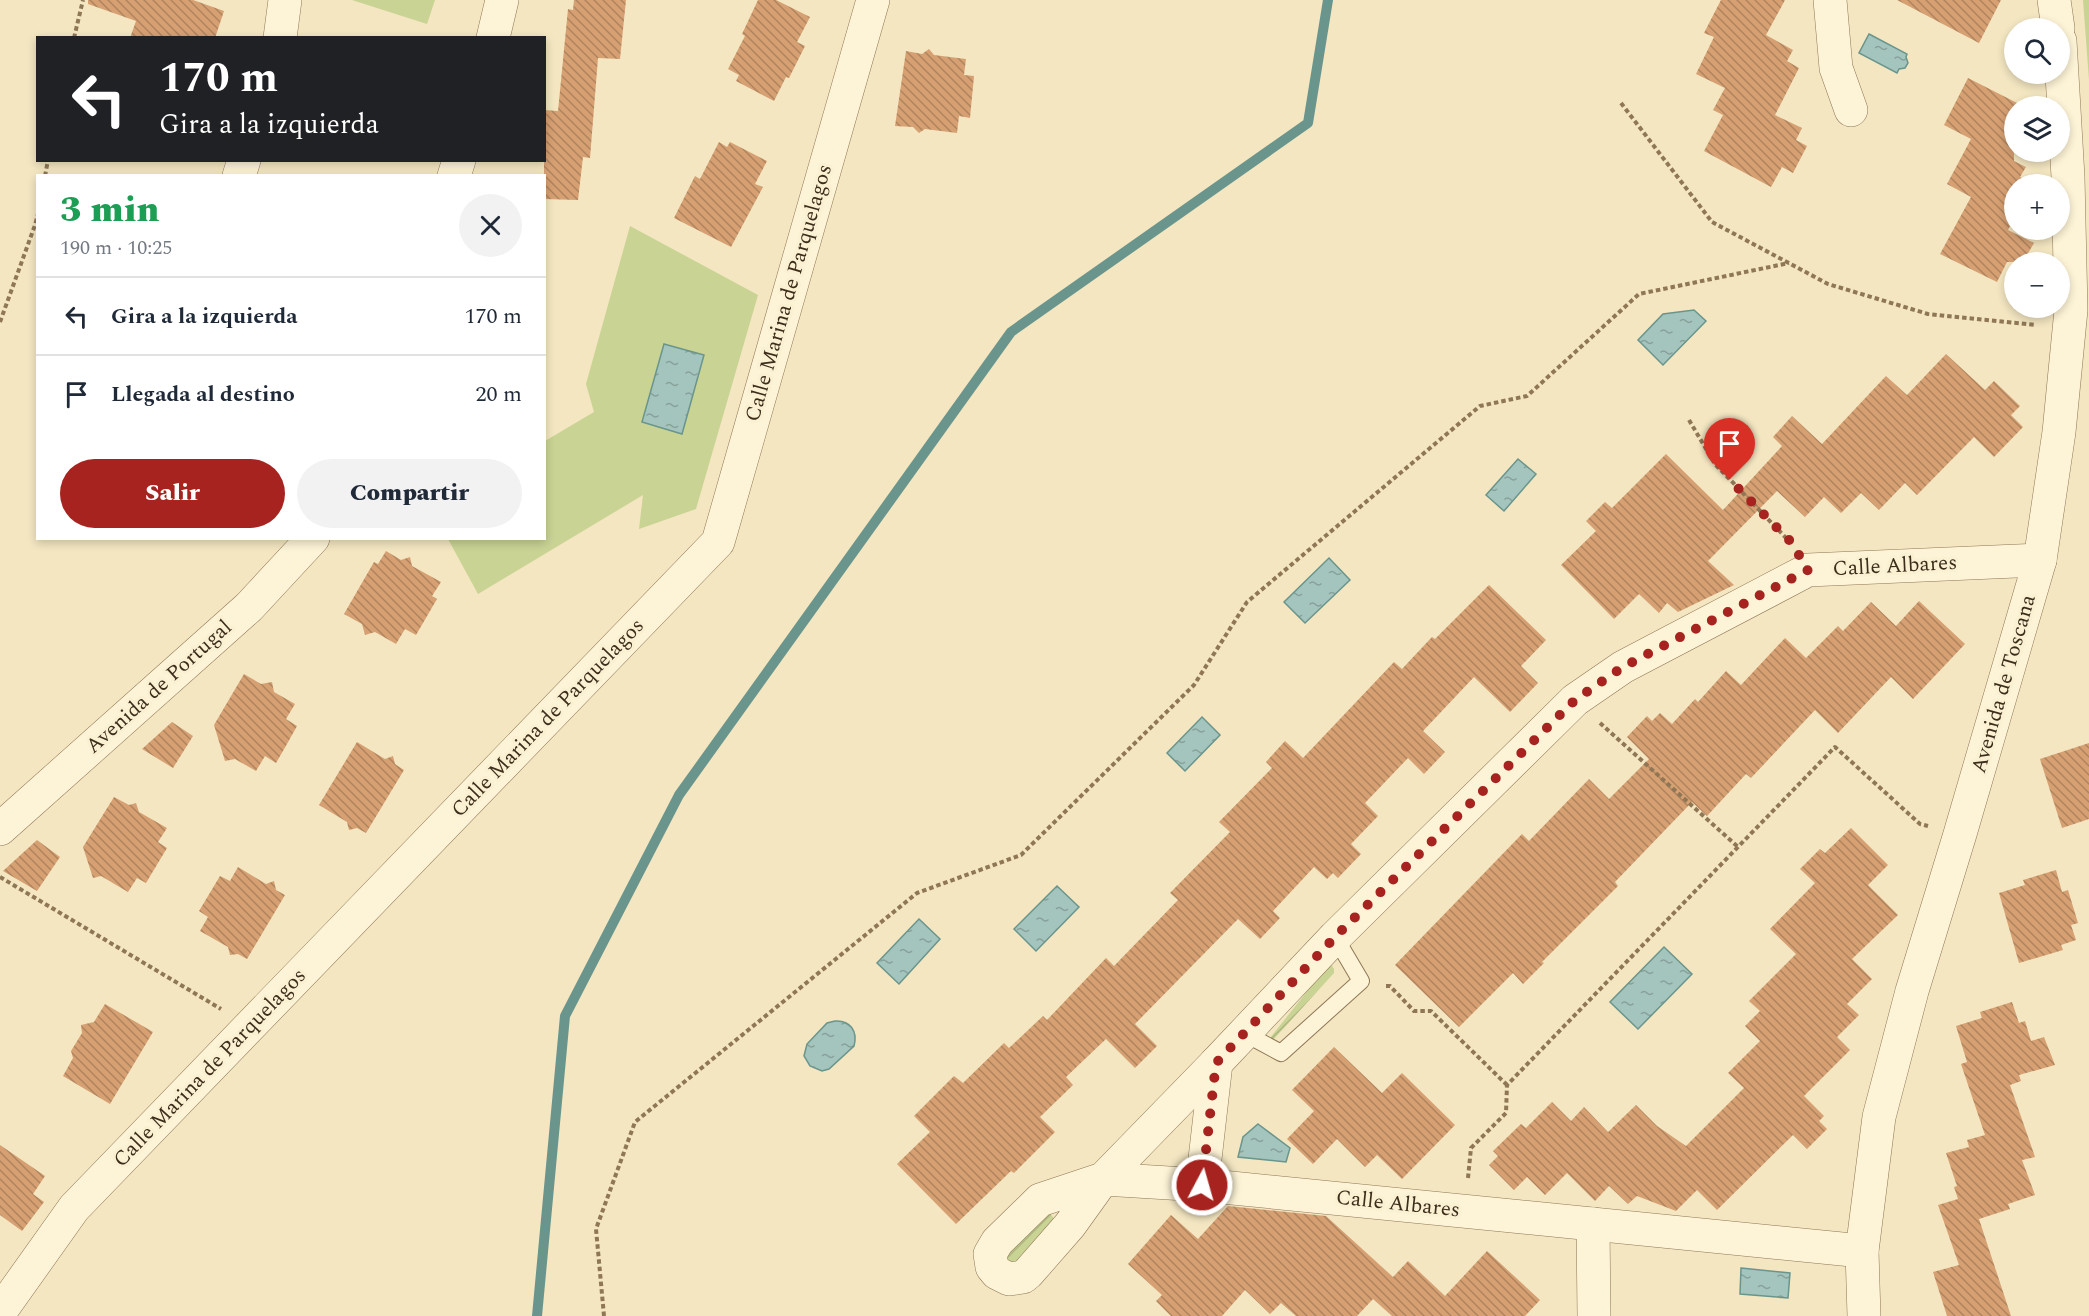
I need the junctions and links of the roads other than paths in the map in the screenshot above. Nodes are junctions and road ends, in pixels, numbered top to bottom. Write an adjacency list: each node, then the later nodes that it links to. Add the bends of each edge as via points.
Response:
1 (285, 0): 7 (street)
2 (502, 0): 8 (street)
3 (873, 0): 20 (street, Calle Marina de Parquelagos, via 718,542 74,1208)
4 (1830, 0): 10 (street, via 1836,68)
5 (2054, 0): 6 (street)
6 (2057, 18)
7 (280, 36)
8 (493, 36)
9 (2063, 84): 12 (street, Avenida de Toscana, via 2071,310 2059,432)
10 (1851, 110)
11 (310, 540): 13 (street, Avenida de Portugal, via 249,607)
12 (2040, 560): 14 (street, Calle Albares, via 1808,570 1623,667 1575,700); 19 (street, Avenida de Toscana, via 1912,991 1879,1117)
13 (0, 829)
14 (1335, 937): 15 (street, Calle Albares); 15 (lane, via 1361,981 1281,1053)
15 (1244, 1033): 16 (street, Calle Albares)
16 (1216, 1063): 17 (street); 17 (street, Calle Albares, via 1103,1179)
17 (1202, 1185): 18 (street, Calle Albares)
18 (1593, 1224): 19 (street, Calle Albares); 21 (street)
19 (1862, 1251): 22 (street, Avenida de Toscana)
20 (0, 1312)
21 (1594, 1316)
22 (1864, 1316)

